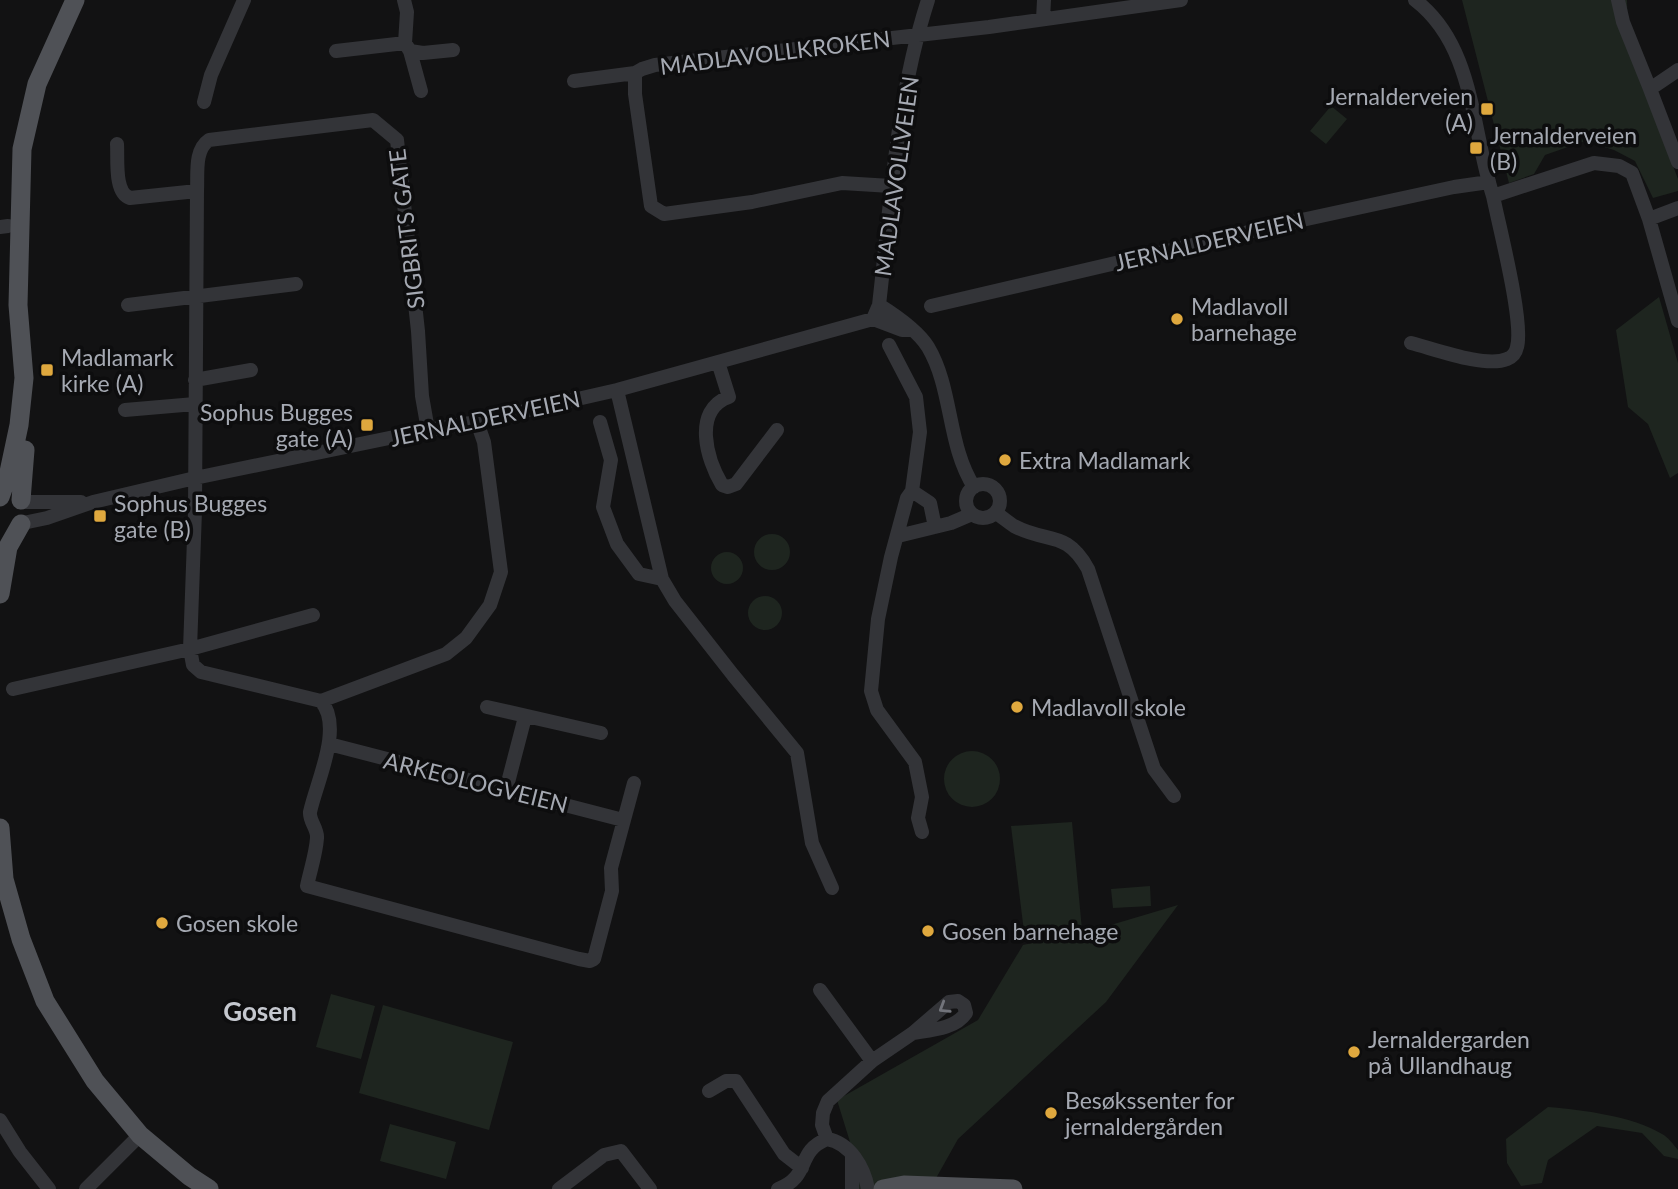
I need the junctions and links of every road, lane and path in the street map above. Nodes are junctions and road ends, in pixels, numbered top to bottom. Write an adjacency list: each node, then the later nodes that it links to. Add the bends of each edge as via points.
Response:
1 (75, 0): 27 (main road, via 37,84)
2 (244, 0): 19 (street)
3 (404, 0): 11 (street)
4 (928, 0): 10 (street, MADLAVOLLVEIEN)
5 (1044, 0): 9 (street)
6 (1181, 0): 9 (street, MADLAVOLLKROKEN)
7 (1415, 0): 23 (street, via 1443,27 1461,61)
8 (1618, 0): 17 (street)
9 (1043, 19): 10 (street, MADLAVOLLKROKEN)
10 (917, 36): 15 (street, MADLAVOLLKROKEN, via 655,65); 22 (street, MADLAVOLLVEIEN)
11 (408, 47): 12 (street, via 423,53); 13 (street); 18 (street)
12 (453, 50)
13 (336, 51)
14 (1678, 70): 17 (street)
15 (635, 73): 16 (street); 22 (street, MADLAVOLLKROKEN, via 651,206 664,214 842,183)
16 (574, 81)
17 (1650, 89): 21 (street)
18 (421, 91)
19 (204, 102)
20 (117, 144): 24 (street, via 125,196)
21 (1678, 162)
22 (891, 186): 32 (street, MADLAVOLLVEIEN)
23 (1491, 189): 26 (street, JERNALDERVEIEN, via 1609,163 1632,173); 31 (street, JERNALDERVEIEN, via 1454,187); 34 (street, via 1517,317 1514,354 1485,361)
24 (197, 191): 29 (street); 44 (street, SIGBRITS GATE, via 199,151 209,140 373,120 397,140)
25 (1678, 208): 26 (street)
26 (1649, 219): 33 (street, JERNALDERVEIEN)
27 (9, 222): 49 (main road, via 24,378 19,425); 50 (main road, via 30,303 35,378)
28 (296, 284): 29 (street)
29 (195, 298): 30 (street); 38 (street)
30 (128, 305)
31 (932, 306)
32 (876, 312): 36 (street, JERNALDERVEIEN); 47 (street, via 905,321 933,357 961,460)
33 (1678, 321)
34 (1412, 343)
35 (889, 345): 48 (street, via 916,397 920,432)
36 (718, 362): 39 (street, JERNALDERVEIEN); 45 (street, via 729,397 720,400 705,428 722,485 736,484)
37 (251, 370): 38 (street)
38 (195, 380): 40 (street)
39 (617, 390): 42 (street, JERNALDERVEIEN); 58 (street)
40 (195, 404): 41 (street); 46 (street)
41 (125, 410)
42 (477, 422): 44 (street, JERNALDERVEIEN); 63 (street, via 484,442 501,572 485,616 446,654)
43 (600, 422): 58 (street, via 611,460 603,507 617,544 639,574)
44 (428, 430): 46 (street, JERNALDERVEIEN)
45 (777, 430)
46 (195, 478): 51 (street, JERNALDERVEIEN); 61 (street)
47 (974, 487): 52 (street, via 985,484 996,491 1000,503); 53 (street, via 966,500)
48 (912, 491): 56 (street, via 930,503); 57 (street)
49 (0, 497): 50 (main road, via 11,495)
50 (22, 501): 51 (street, JERNALDERVEIEN); 54 (main road, via 26,512)
51 (93, 502): 54 (street, JERNALDERVEIEN)
52 (996, 513): 53 (street, via 984,518); 70 (street, via 1015,526 1067,543 1080,554 1154,769)
53 (972, 514): 56 (street)
54 (22, 523): 55 (main road, via 10,529); 59 (main road, via 8,547)
55 (0, 526)
56 (935, 527): 57 (street)
57 (898, 536): 73 (street, via 875,636 871,691 877,710 915,762)
58 (662, 579): 74 (street, via 797,753 812,843)
59 (0, 594)
60 (313, 615): 61 (street)
61 (190, 649): 62 (street); 63 (street, via 193,666 201,672)
62 (13, 689)
63 (321, 701): 67 (street, via 329,720)
64 (486, 707): 65 (street)
65 (525, 717): 66 (street); 69 (street)
66 (601, 733)
67 (329, 744): 69 (street, ARKEOLOGVEIEN); 71 (street, via 309,816 318,835 307,886 590,961 612,891 611,868)
68 (634, 783): 71 (street)
69 (506, 790): 71 (street, ARKEOLOGVEIEN)
70 (1174, 796)
71 (623, 820)
72 (0, 828): 80 (main road, via 4,879 44,1001 95,1081)
73 (922, 832)
74 (832, 888)
75 (820, 990): 77 (street)
76 (914, 1033): 77 (street)
77 (872, 1061): 81 (street, via 828,1101 822,1125)
78 (709, 1091): 83 (street, via 736,1081 784,1154)
79 (0, 1120): 84 (street)
80 (140, 1135): 85 (street); 86 (main road)
81 (827, 1139): 82 (street, via 845,1145); 83 (street, via 810,1150)
82 (852, 1154): 90 (street); 91 (street)
83 (802, 1168): 89 (street, via 796,1180)
84 (49, 1189)
85 (86, 1189)
86 (209, 1189)
87 (559, 1189): 88 (street, via 604,1156 621,1151)
88 (649, 1189)
89 (778, 1189)
90 (852, 1189)
91 (868, 1189)
92 (883, 1189): 93 (main road, via 904,1185)
93 (1013, 1189)

